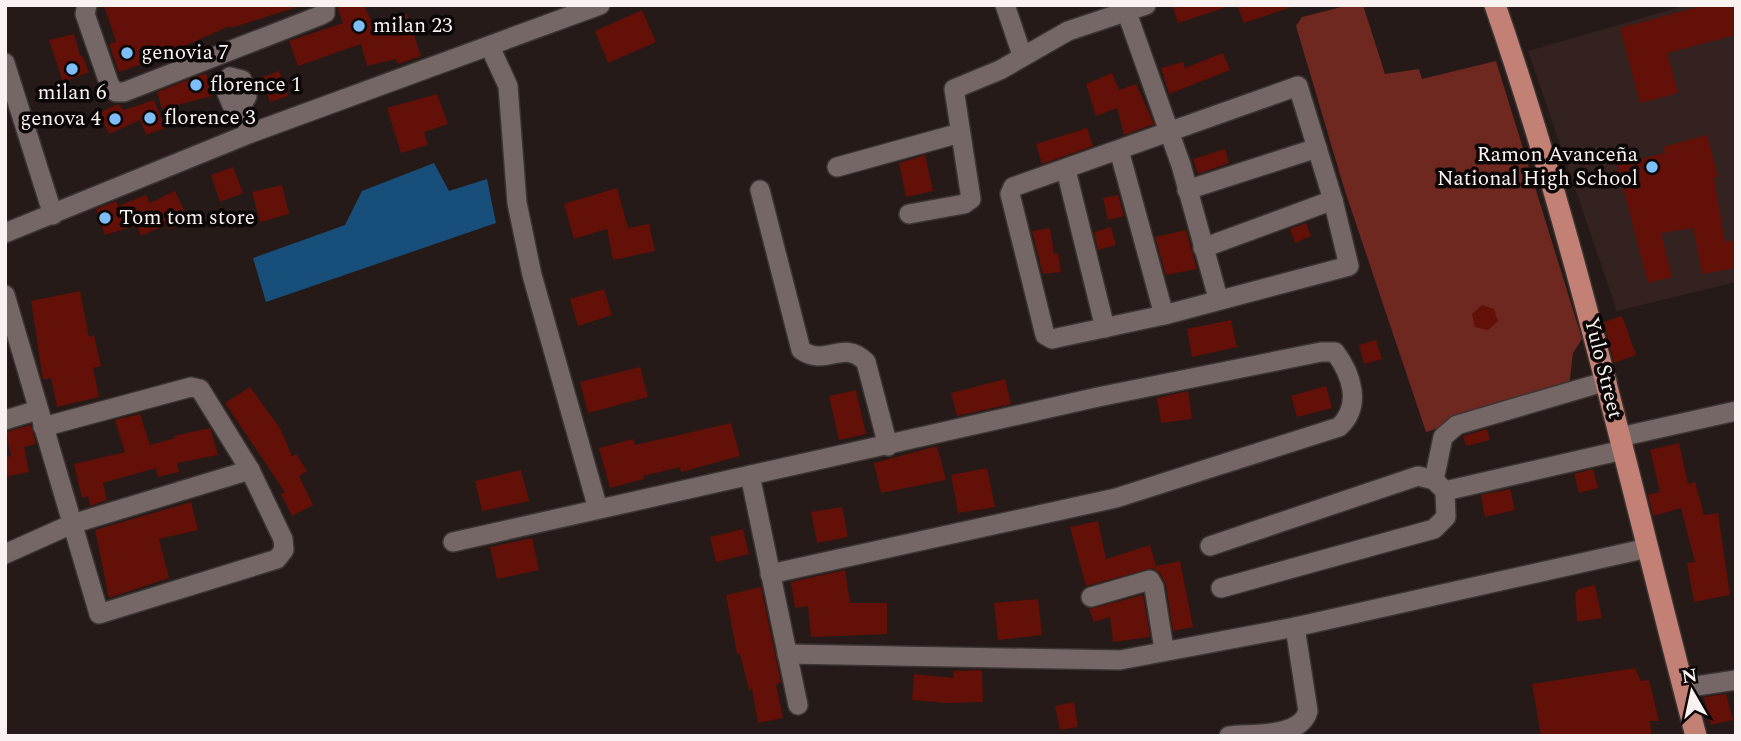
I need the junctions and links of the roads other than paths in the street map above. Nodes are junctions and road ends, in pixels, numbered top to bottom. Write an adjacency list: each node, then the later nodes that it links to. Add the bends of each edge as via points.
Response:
1 (87, 5): 9 (street, via 85,15 116,92)
2 (325, 5): 9 (street, via 325,13 319,16)
3 (600, 5): 7 (street)
4 (1005, 5): 10 (street)
5 (1495, 5): 30 (main road, Yulo Street, via 1552,179)
6 (1136, 8): 10 (street, via 1068,31); 12 (street)
7 (580, 9): 8 (street)
8 (490, 47): 13 (street); 39 (street, via 508,86 517,203 532,275)
9 (220, 52): 13 (street, via 230,78 224,86 232,105 241,107)
10 (1022, 55): 14 (street, via 1000,71 954,89)
11 (5, 63): 23 (street)
12 (1169, 132): 15 (street, via 1298,86); 16 (street); 20 (street)
13 (251, 133): 23 (street)
14 (960, 133): 17 (street); 22 (street, via 971,199)
15 (1317, 148): 20 (street); 21 (street)
16 (1119, 150): 18 (street); 28 (street)
17 (837, 167)
18 (1066, 170): 29 (street); 29 (street, via 1010,191 1042,329 1052,339)
19 (760, 190): 35 (street, via 801,350 820,358 845,351 857,353 866,362)
20 (1187, 190): 25 (street)
21 (1333, 200): 25 (street); 27 (street, via 1349,266)
22 (909, 214)
23 (53, 215): 24 (street)
24 (5, 233)
25 (1203, 248): 27 (street)
26 (5, 295): 32 (street)
27 (1218, 298): 28 (street)
28 (1164, 315): 29 (street)
29 (1105, 328)
30 (1607, 381): 34 (main road, Yulo Street); 38 (street, via 1457,425 1443,437)
31 (1736, 411): 34 (street)
32 (40, 419): 33 (street); 36 (street, via 196,388); 40 (street)
33 (5, 420)
34 (1622, 443): 38 (street); 43 (main road, Yulo Street)
35 (888, 446): 37 (street); 45 (street, via 1321,352 1335,352 1344,364 1354,404 1351,417 1339,427 1116,498)
36 (250, 470): 40 (street); 40 (street, via 284,539 285,551 277,559 100,615)
37 (750, 475): 39 (street); 45 (street)
38 (1439, 485): 42 (street, via 1418,476); 46 (street, via 1446,517 1434,529)
39 (598, 509): 41 (street)
40 (72, 524): 44 (street)
41 (453, 542)
42 (1210, 545)
43 (1648, 548): 48 (street); 52 (main road, Yulo Street)
44 (5, 554)
45 (771, 574): 50 (street)
46 (1221, 588)
47 (1091, 597): 49 (street, via 1150,580)
48 (1295, 627): 49 (street); 54 (street, via 1306,720 1295,728)
49 (1164, 649): 50 (street, via 1120,660)
50 (787, 654): 53 (street)
51 (1736, 680): 52 (street)
52 (1683, 688): 55 (main road, Yulo Street)
53 (798, 705)
54 (1229, 736)
55 (1696, 736)

